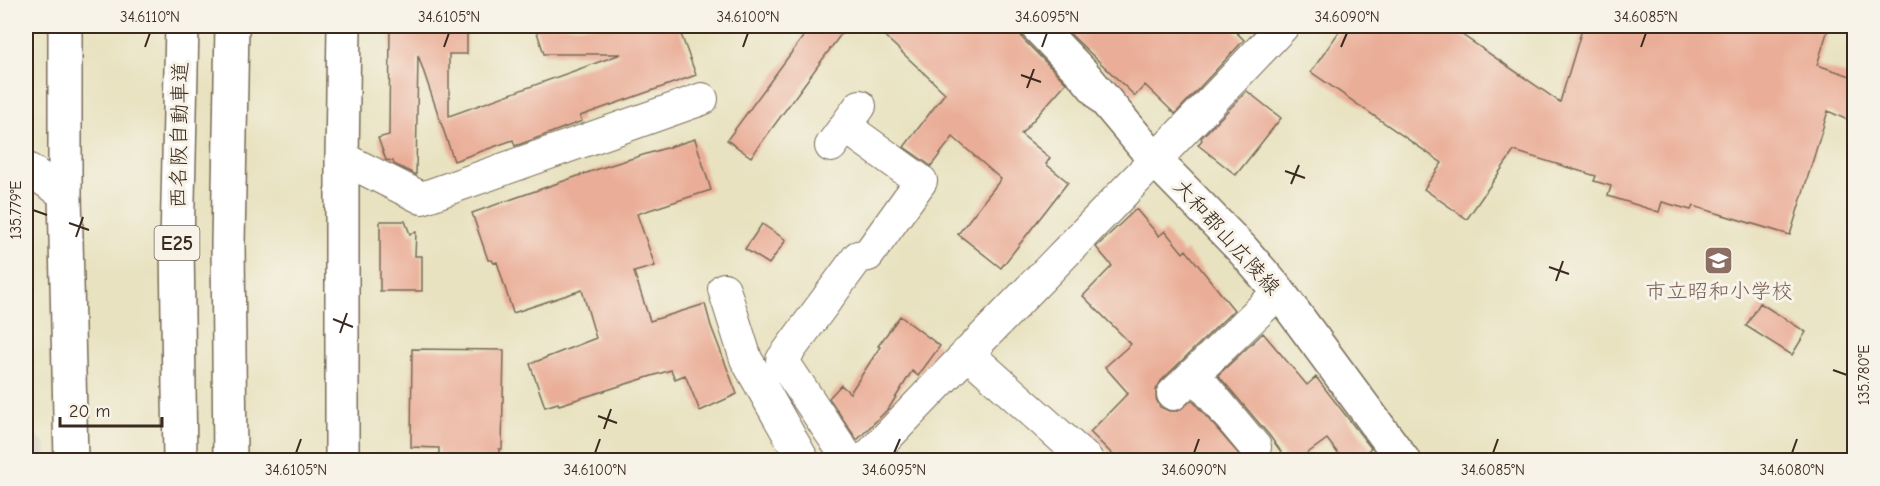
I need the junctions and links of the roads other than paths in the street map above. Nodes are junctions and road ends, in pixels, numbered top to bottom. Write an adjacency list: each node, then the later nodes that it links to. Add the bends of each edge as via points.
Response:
1 (65, 26): 12 (main road)
2 (182, 26): 18 (main road, 西名阪自動車道 / E25, via 177,244)
3 (232, 26): 19 (main road, E25)
4 (344, 26): 9 (main road)
5 (1037, 26): 10 (main road, 大和郡山広陵線)
6 (1283, 26): 10 (street)
7 (702, 99): 9 (street, via 422,198)
8 (846, 126): 22 (street, via 921,181 868,255 858,257 782,360)
9 (342, 158): 20 (main road)
10 (1156, 161): 14 (main road, 大和郡山広陵線); 15 (street)
11 (26, 168): 12 (street)
12 (65, 194): 17 (main road)
13 (724, 289): 21 (street, via 746,359)
14 (1279, 292): 16 (street, via 1184,384); 25 (main road, 大和郡山広陵線)
15 (967, 353): 23 (street); 24 (street)
16 (1255, 447)
17 (71, 460)
18 (180, 460)
19 (230, 460)
20 (342, 460)
21 (803, 460)
22 (849, 460)
23 (865, 460)
24 (1087, 460)
25 (1403, 460)

